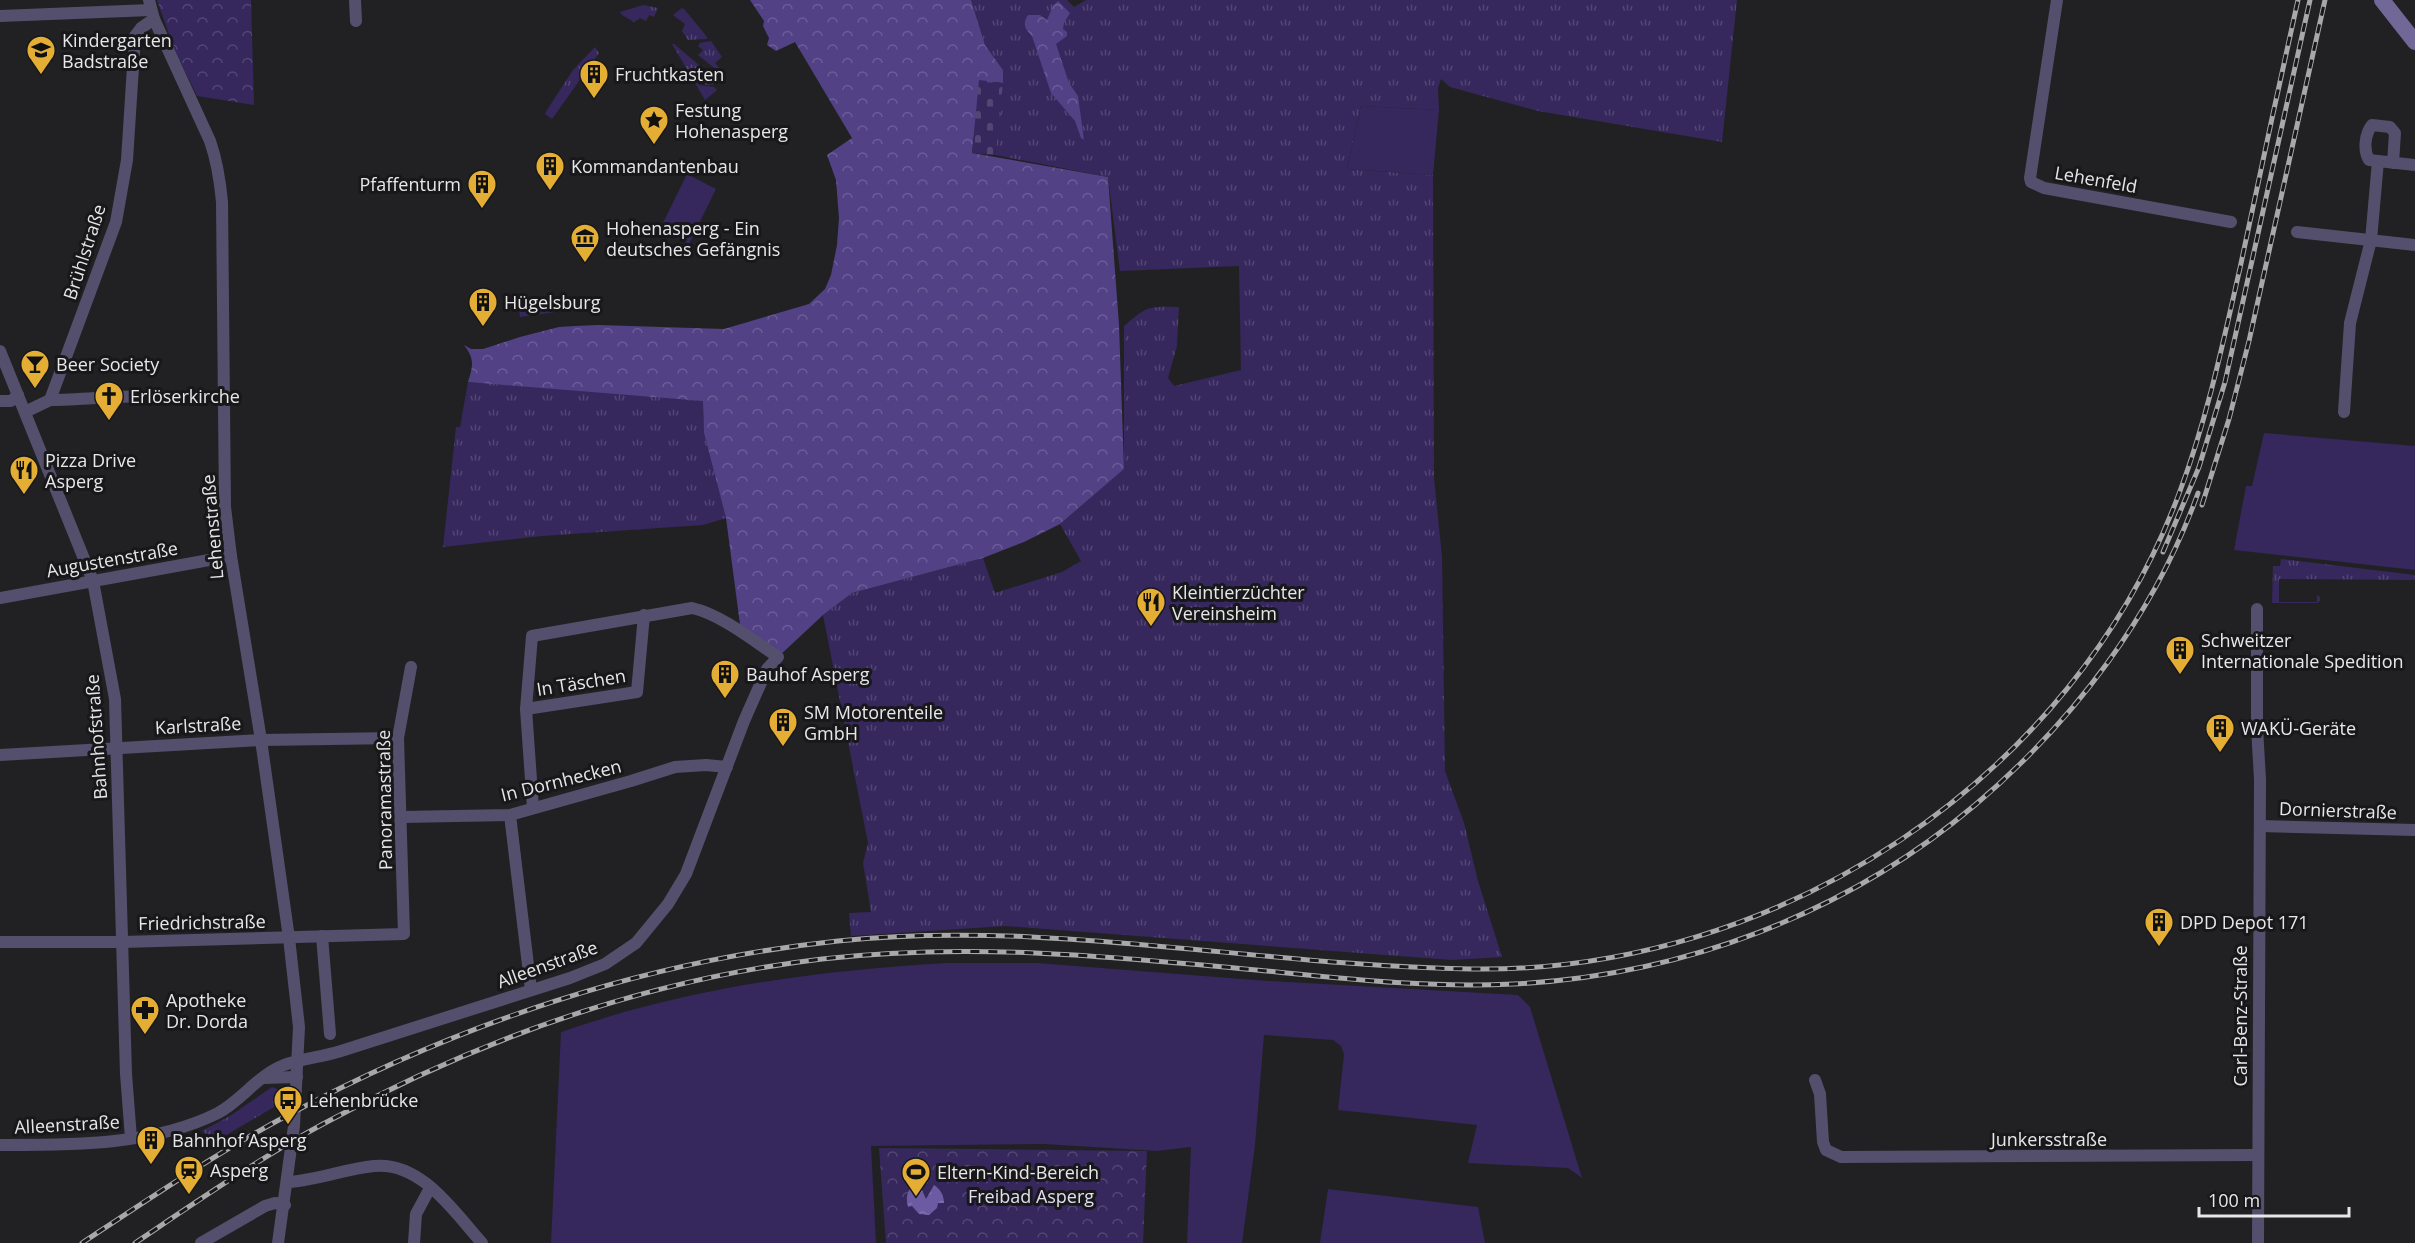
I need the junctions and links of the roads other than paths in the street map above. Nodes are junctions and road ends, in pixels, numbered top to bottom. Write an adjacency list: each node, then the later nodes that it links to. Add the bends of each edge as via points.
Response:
1 (355, 0): 6 (street)
2 (2057, 0): 11 (street, Lehenfeld, via 2031,182 2044,188)
3 (2382, 0): 7 (main road)
4 (152, 10): 5 (street); 18 (street, Brühlstraße, via 135,36 127,160 113,233); 22 (street, Lehenstraße, via 210,141 220,177 225,507)
5 (0, 16)
6 (356, 21)
7 (2415, 42)
8 (2378, 161): 9 (street); 9 (street, via 2369,160 2366,154 2367,132 2372,125 2390,127 2395,133); 13 (street)
9 (2393, 163): 10 (street)
10 (2415, 165)
11 (2231, 222)
12 (2297, 231): 13 (street)
13 (2371, 240): 14 (street); 21 (street, via 2350,323)
14 (2415, 245)
15 (0, 351): 16 (street, Bahnhofstraße)
16 (18, 395): 19 (street, via 11,401); 20 (street, Bahnhofstraße)
17 (163, 397): 18 (street)
18 (50, 400): 20 (street)
19 (0, 401)
20 (25, 412): 23 (street, Bahnhofstraße)
21 (2344, 412)
22 (231, 556): 23 (street, Augustenstraße); 31 (street, Lehenstraße)
23 (93, 581): 24 (street, Augustenstraße); 32 (street, Bahnhofstraße, via 115,699)
24 (0, 598)
25 (2257, 609): 38 (street, Carl-Benz-Straße)
26 (644, 615): 27 (street, In Täschen, via 697,609); 29 (street, In Täschen, via 532,636); 29 (street, In Täschen, via 637,692)
27 (778, 657): 34 (street, Alleenstraße, via 767,669)
28 (411, 667): 30 (street, Panoramastraße)
29 (526, 709): 35 (street, In Täschen)
30 (398, 738): 31 (street, Karlstraße); 37 (street, Panoramastraße)
31 (261, 740): 32 (street, Karlstraße); 42 (street, Lehenstraße)
32 (118, 748): 33 (street, Karlstraße); 44 (street, Bahnhofstraße)
33 (0, 755)
34 (727, 768): 35 (street, In Dornhecken, via 675,766); 45 (street, Alleenstraße, via 686,874 668,904 636,943 605,964)
35 (533, 808): 36 (street, In Dornhecken)
36 (510, 815): 37 (street, In Dornhecken); 45 (street)
37 (402, 817): 40 (street, Panoramastraße)
38 (2260, 826): 39 (street, Dornierstraße); 53 (street, Carl-Benz-Straße)
39 (2415, 830)
40 (404, 934): 41 (street, Friedrichstraße)
41 (322, 936): 42 (street, Friedrichstraße); 46 (street)
42 (289, 938): 44 (street, Friedrichstraße); 47 (street, Lehenstraße)
43 (0, 942): 44 (street, Friedrichstraße)
44 (122, 942): 51 (street, Bahnhofstraße)
45 (531, 990): 47 (street, Alleenstraße)
46 (330, 1034)
47 (298, 1061): 48 (street, Alleenstraße); 50 (street)
48 (263, 1078): 50 (street); 51 (street, Alleenstraße, via 231,1105 209,1117)
49 (1815, 1080): 53 (street, Junkersstraße, via 1820,1094 1823,1142 1826,1150 1841,1157)
50 (297, 1082): 54 (street)
51 (131, 1138): 52 (street, Alleenstraße)
52 (0, 1145)
53 (2258, 1155): 61 (street, Carl-Benz-Straße)
54 (288, 1177): 55 (street, via 399,1167 417,1175); 56 (street)
55 (430, 1188): 59 (street, via 416,1214); 60 (street)
56 (285, 1205): 57 (street, via 265,1206); 58 (street)
57 (201, 1243)
58 (278, 1243)
59 (414, 1243)
60 (482, 1243)
61 (2258, 1243)

